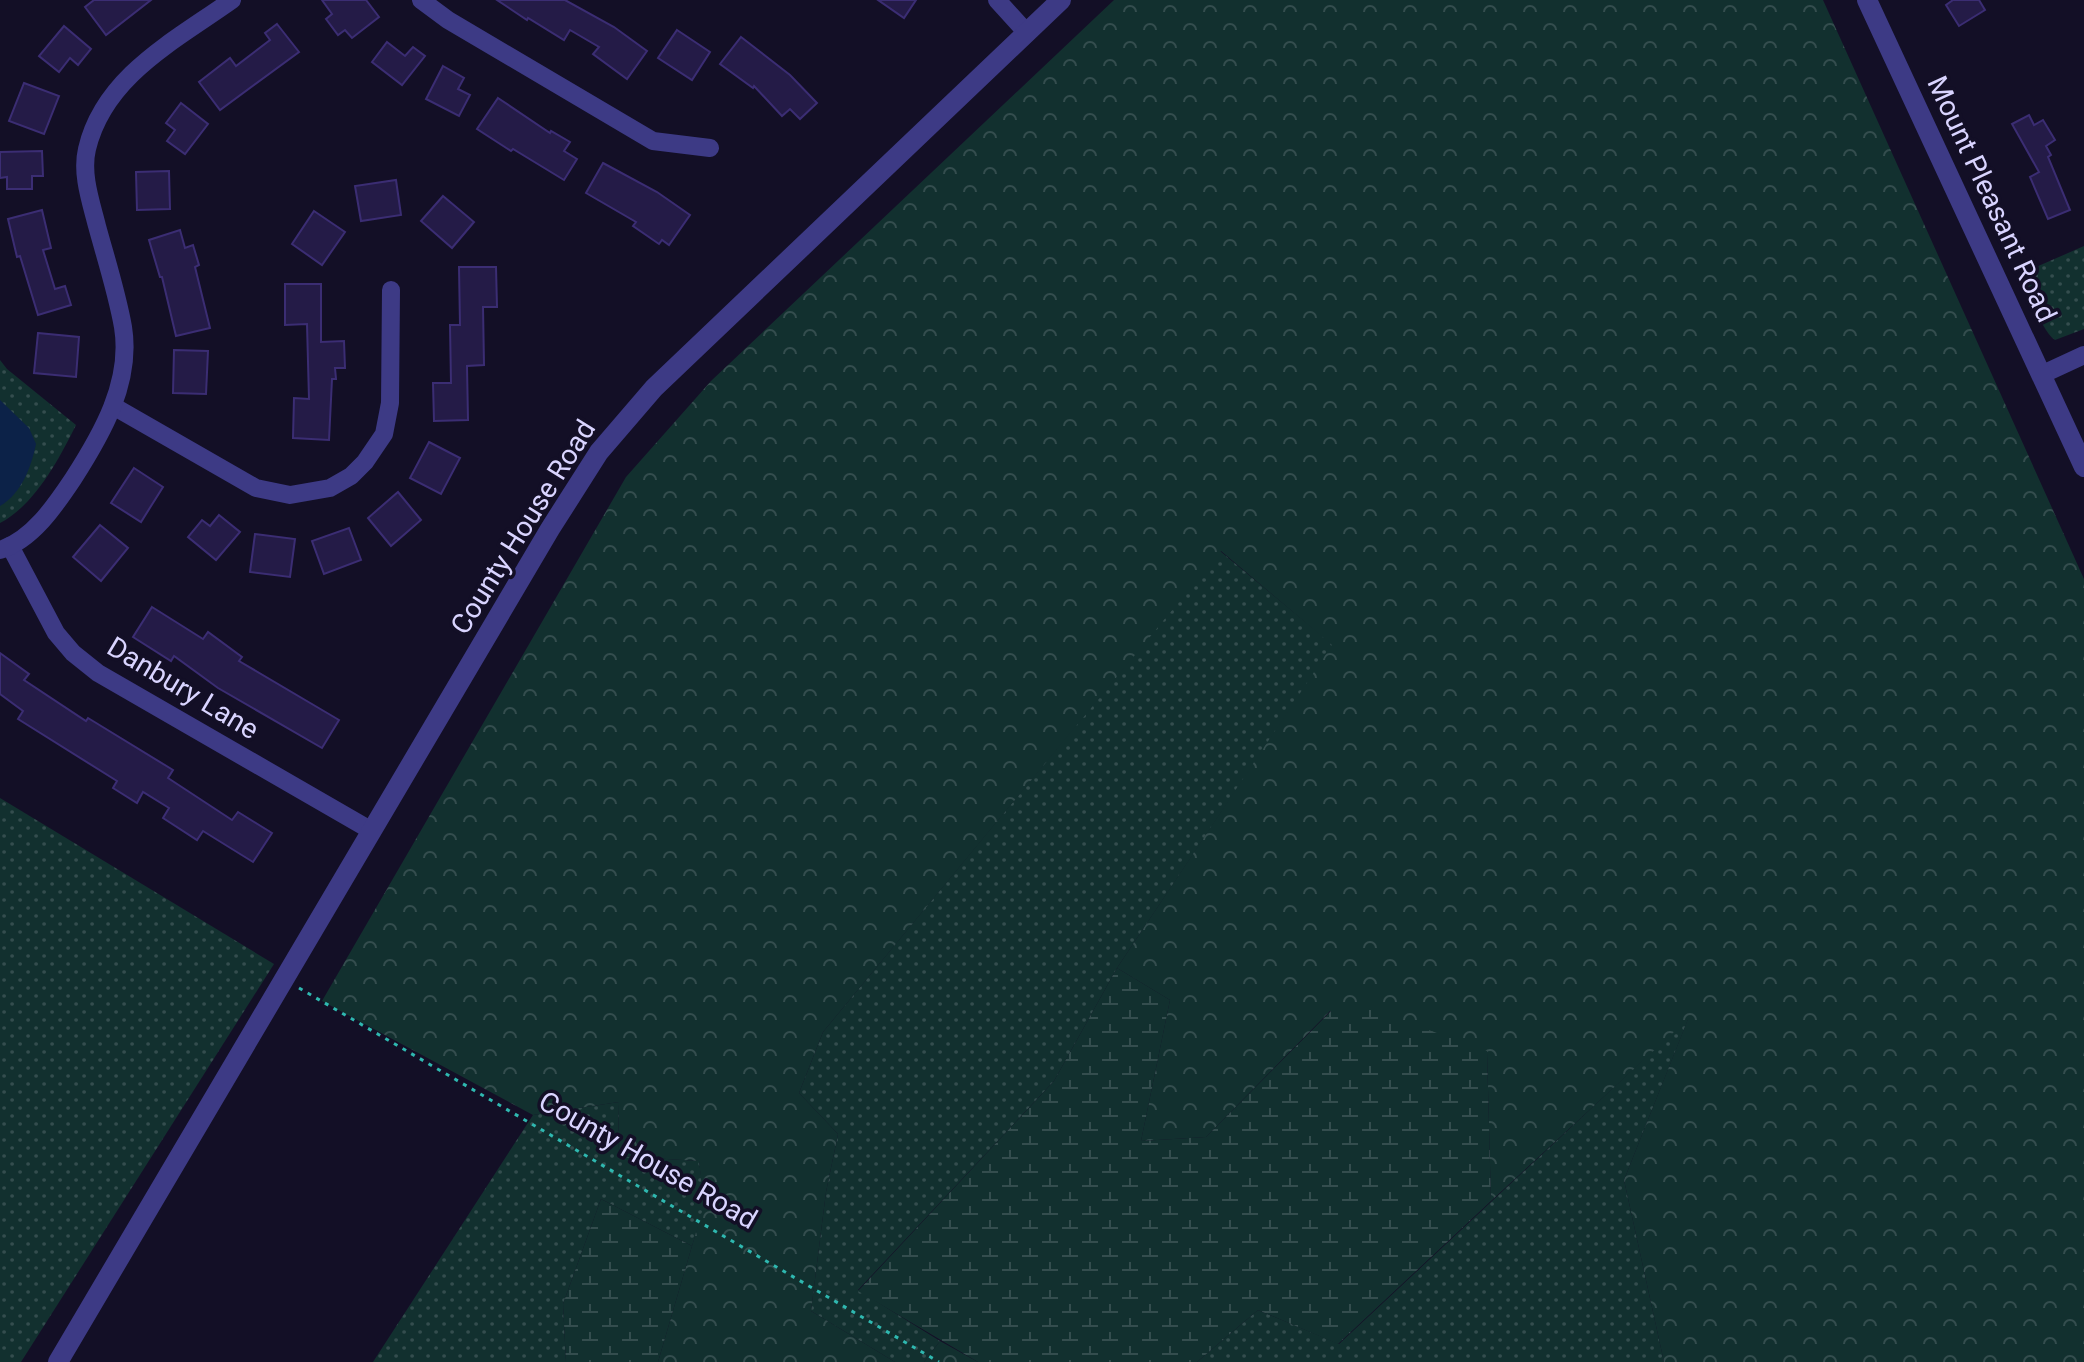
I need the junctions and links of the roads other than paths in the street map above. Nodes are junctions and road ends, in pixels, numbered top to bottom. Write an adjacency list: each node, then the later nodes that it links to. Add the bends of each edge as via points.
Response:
1 (232, 0): 11 (street, via 133,71 112,95 86,151 88,187 123,329 123,368)
2 (421, 0): 7 (street, via 653,141)
3 (997, 0): 6 (street)
4 (1061, 0): 6 (street, County House Road)
5 (1867, 0): 10 (street, Mount Pleasant Road)
6 (1027, 33): 14 (street, County House Road, via 618,427 550,529)
7 (710, 148)
8 (391, 290): 11 (street, via 389,418 365,462 330,488 290,495 256,488)
9 (2084, 355): 10 (street)
10 (2043, 374): 12 (street, Mount Pleasant Road)
11 (113, 406): 13 (street, via 95,444 41,522)
12 (2084, 467)
13 (5, 548): 14 (street, Danbury Lane, via 73,653)
14 (372, 831): 15 (street, County House Road)
15 (58, 1362)

